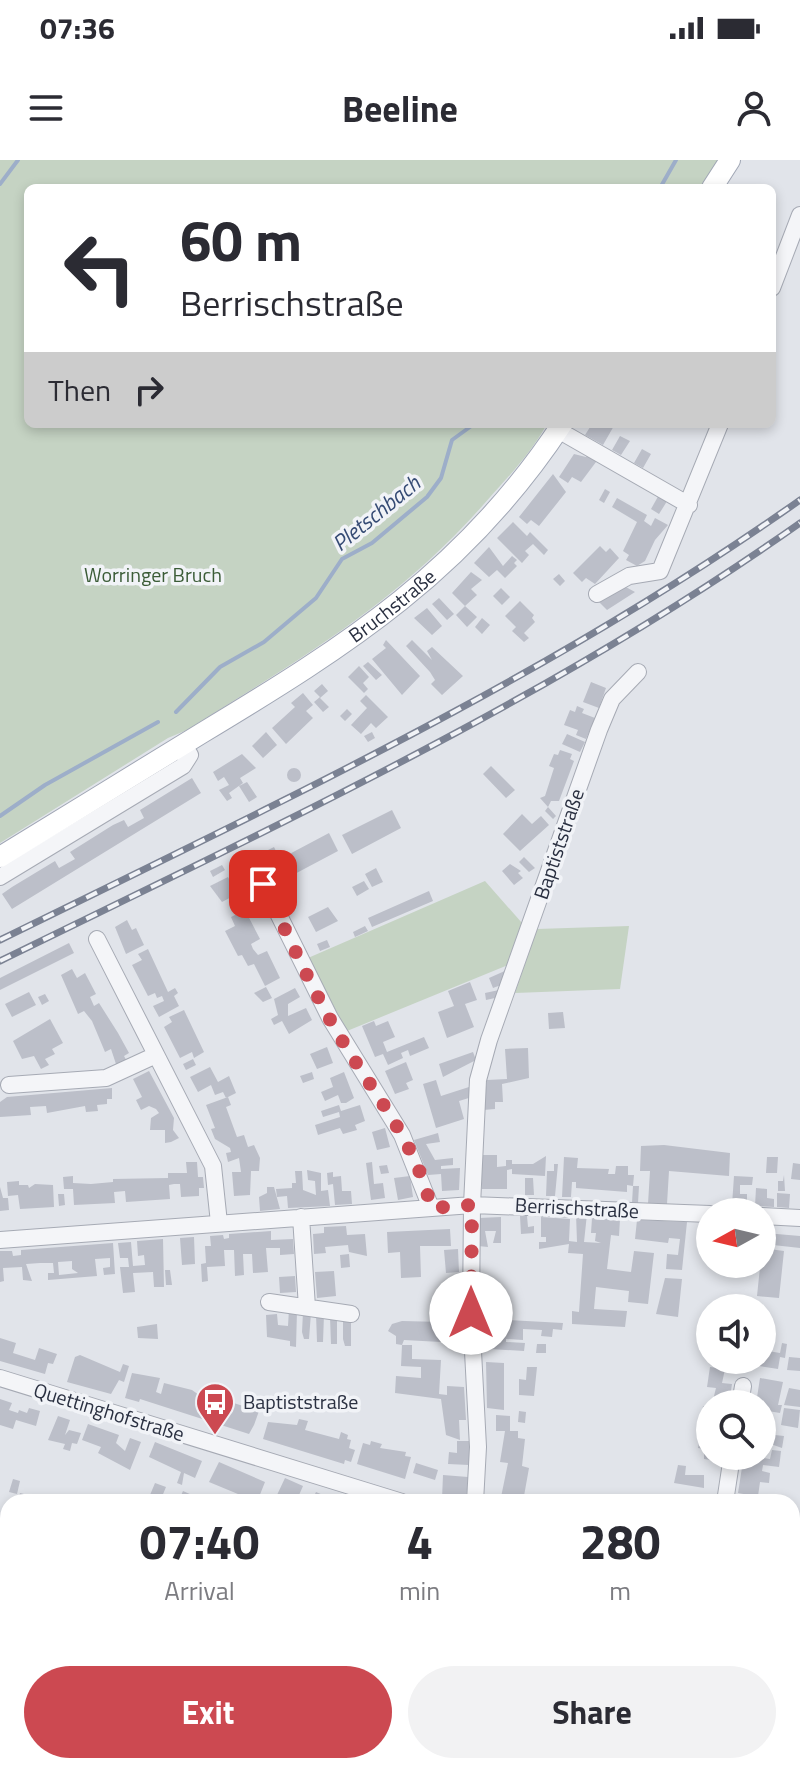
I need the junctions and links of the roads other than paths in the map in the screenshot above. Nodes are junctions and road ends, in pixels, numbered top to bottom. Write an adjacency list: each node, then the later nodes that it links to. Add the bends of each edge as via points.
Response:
1 (730, 160): 2 (main road)
2 (715, 184)
3 (800, 215): 4 (street)
4 (776, 278)
5 (559, 428): 11 (main road, Bruchstraße, via 480,529 395,607 314,665)
6 (562, 428): 8 (street)
7 (718, 428): 8 (street)
8 (689, 505): 9 (street, via 660,571 629,576)
9 (597, 594)
10 (638, 672): 18 (street, Baptiststraße, via 612,699 599,730 482,1060)
11 (184, 745): 12 (main road, Bruchstraße); 14 (street, via 190,755 183,766)
12 (0, 857)
13 (252, 861): 19 (street, via 330,1018 402,1135)
14 (0, 877)
15 (97, 939): 16 (street)
16 (156, 1055): 17 (street, via 106,1078); 24 (street, via 213,1166)
17 (9, 1085)
18 (472, 1205): 19 (street, Berrischstraße); 20 (street, Berrischstraße); 34 (street, Baptiststraße)
19 (431, 1208): 21 (street, Berrischstraße)
20 (696, 1213)
21 (301, 1217): 24 (street, Berrischstraße); 27 (street)
22 (776, 1217): 23 (street)
23 (800, 1218)
24 (219, 1223): 25 (street, Berrischstraße)
25 (0, 1240)
26 (269, 1302): 27 (street)
27 (307, 1307): 28 (street)
28 (351, 1314)
29 (0, 1378): 33 (street, Quettinghofstraße)
30 (743, 1386): 31 (street)
31 (742, 1390)
32 (730, 1470): 35 (street)
33 (376, 1494)
34 (475, 1494)
35 (726, 1494)

